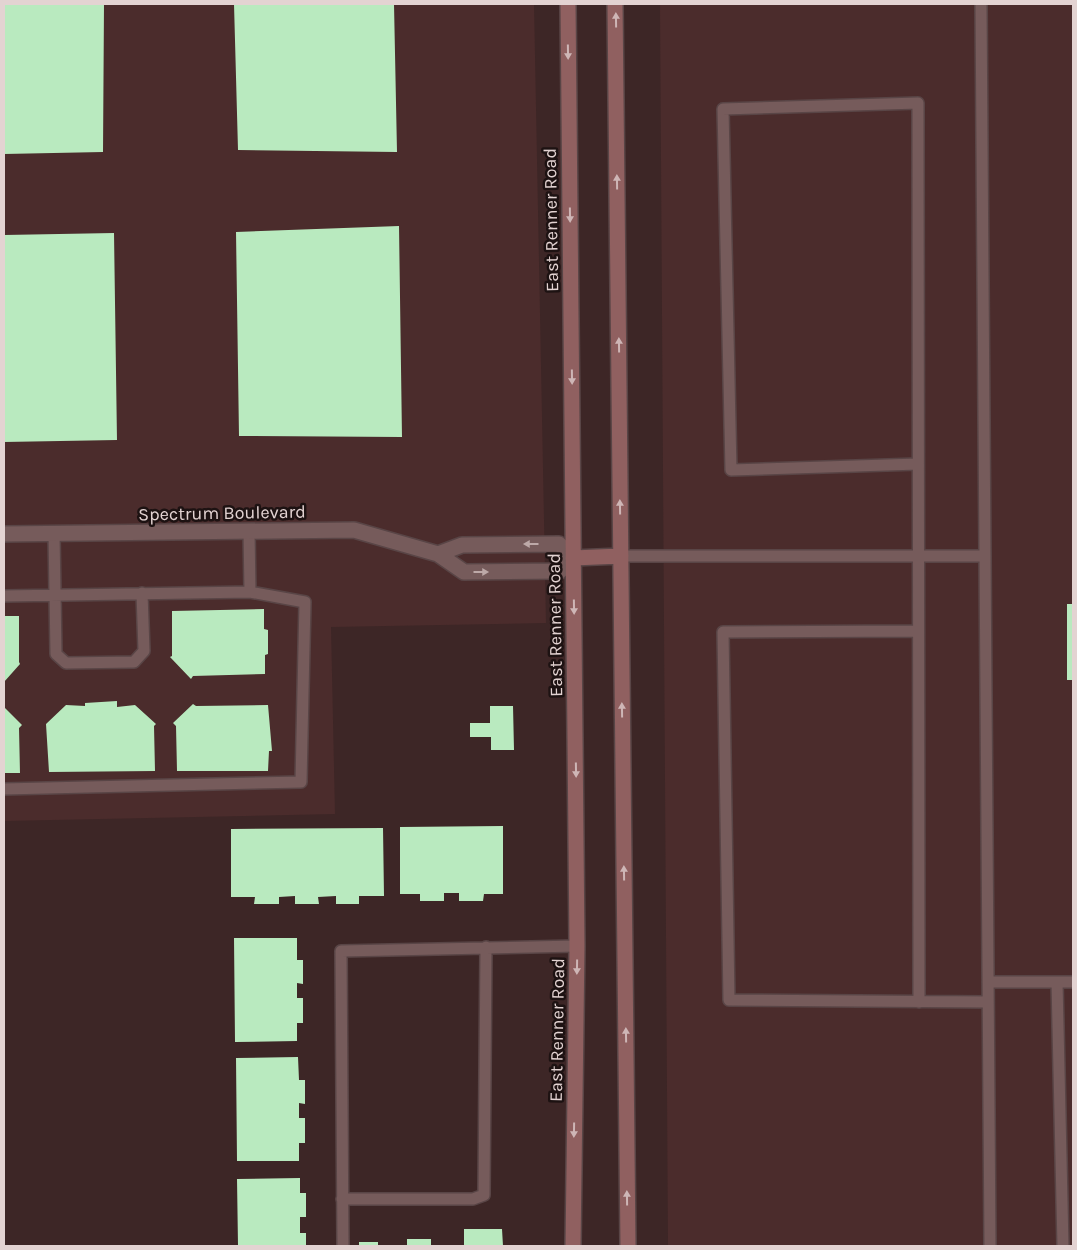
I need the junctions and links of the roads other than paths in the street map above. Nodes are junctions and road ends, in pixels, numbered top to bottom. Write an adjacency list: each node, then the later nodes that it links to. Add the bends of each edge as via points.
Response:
1 (568, 4): 12 (main road, East Renner Road, one-way to 12)
2 (615, 4): 9 (main road, one-way to 2)
3 (981, 4): 11 (lane)
4 (918, 464): 4 (lane, via 918,103 723,109 731,470); 10 (lane)
5 (249, 531): 7 (street, Spectrum Boulevard); 8 (street, Spectrum Boulevard, via 354,530); 13 (lane)
6 (4, 534): 7 (street, Spectrum Boulevard)
7 (54, 534): 15 (lane)
8 (438, 554): 12 (street, one-way to 8, via 559,544 462,545); 12 (street, Spectrum Boulevard, one-way to 12, via 464,572 560,571)
9 (621, 556): 10 (lane); 12 (main road); 29 (main road, one-way to 9)
10 (917, 556): 11 (lane); 17 (lane)
11 (985, 556): 21 (lane)
12 (573, 558): 20 (main road, East Renner Road, one-way to 20)
13 (250, 592): 14 (lane); 18 (lane, via 305,602 301,782)
14 (142, 593): 15 (lane); 15 (lane, via 144,651 134,662 66,663 56,654)
15 (55, 595): 16 (lane)
16 (4, 596)
17 (917, 630): 24 (lane); 24 (lane, via 723,632 728,1000)
18 (4, 789)
19 (486, 946): 20 (lane); 26 (lane, via 342,951); 26 (lane, via 484,1195 473,1200)
20 (578, 946): 28 (main road, East Renner Road, one-way to 28)
21 (988, 982): 22 (lane); 25 (lane)
22 (1057, 982): 23 (lane); 31 (lane)
23 (1073, 982)
24 (919, 1002): 25 (lane)
25 (988, 1002): 30 (lane)
26 (342, 1199): 27 (lane)
27 (343, 1246)
28 (573, 1246)
29 (628, 1246)
30 (990, 1246)
31 (1063, 1246)

